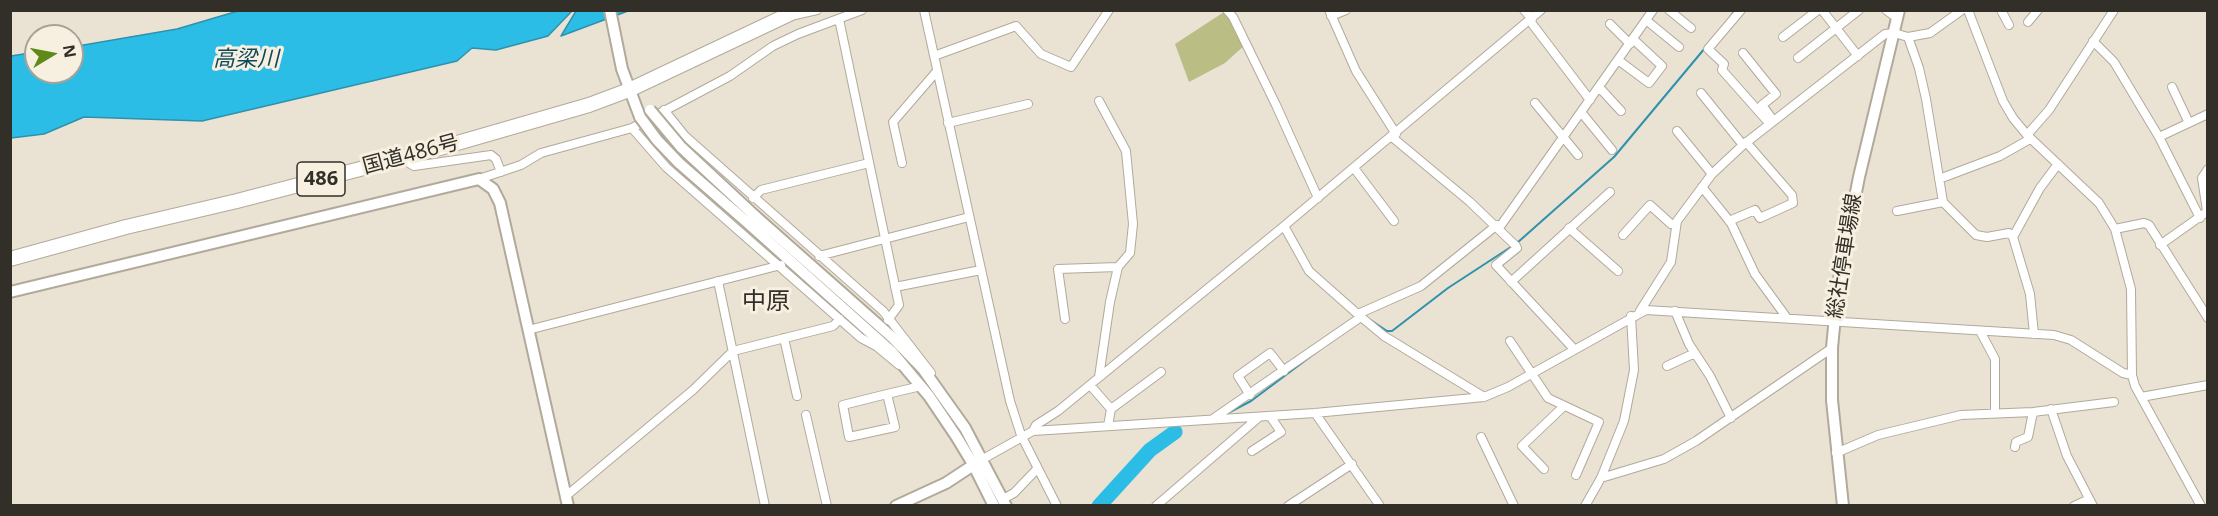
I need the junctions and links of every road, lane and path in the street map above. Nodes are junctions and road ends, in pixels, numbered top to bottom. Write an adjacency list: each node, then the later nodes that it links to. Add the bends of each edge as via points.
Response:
1 (610, 10): 48 (street)
2 (798, 10): 25 (highway, 国道486号 / 486)
3 (817, 10): 25 (street)
4 (862, 10): 26 (street)
5 (924, 10): 42 (street)
6 (1109, 10): 42 (street, via 1071,67 1041,54 1016,26)
7 (1227, 10): 83 (street)
8 (1346, 10): 23 (street)
9 (1524, 10): 27 (street)
10 (1541, 10): 27 (street)
11 (1653, 10): 28 (street)
12 (1669, 10): 32 (street)
13 (1741, 10): 58 (street, via 1708,49 1724,64 1722,70)
14 (1818, 10): 35 (street)
15 (1822, 10): 33 (street)
16 (1859, 10): 33 (street)
17 (1886, 10): 24 (street)
18 (1962, 10): 36 (street, via 1930,33)
19 (1968, 10): 65 (street, via 2003,101)
20 (2001, 10): 31 (street)
21 (2038, 10): 29 (street)
22 (2114, 10): 38 (street)
23 (1330, 13): 63 (street, via 1356,71)
24 (1898, 14): 34 (street, 総社停車場線)
25 (779, 18): 48 (highway, 国道486号 / 486)
26 (839, 19): 54 (street, via 790,38); 71 (street)
27 (1531, 20): 50 (street); 63 (street)
28 (1646, 20): 37 (street); 39 (street)
29 (2028, 22)
30 (1610, 24): 37 (street)
31 (2009, 25)
32 (1691, 28)
33 (1836, 28): 41 (street); 43 (street)
34 (1894, 33): 36 (street); 41 (street, via 1885,34); 121 (street, 総社停車場線, via 1843,249)
35 (1783, 37)
36 (1908, 38): 79 (street, via 1919,68)
37 (1632, 41): 44 (street); 44 (street, via 1662,66 1649,83)
38 (2093, 41): 65 (street); 66 (street, via 2114,62)
39 (1678, 47)
40 (1743, 53): 58 (street, via 1776,94 1762,105)
41 (1858, 56): 58 (street)
42 (934, 57): 45 (street)
43 (1798, 58)
44 (1618, 60): 46 (street)
45 (937, 71): 59 (street); 72 (street, via 892,122)
46 (1599, 87): 50 (street); 55 (street)
47 (2172, 87): 60 (street)
48 (629, 90): 70 (highway, 国道486号 / 486); 89 (street, bridge); 89 (street, bridge, via 640,117 657,140)
49 (1701, 93): 67 (street)
50 (1590, 99): 56 (street)
51 (1099, 101): 104 (street, via 1123,144 1128,165 1132,233 1130,253)
52 (1535, 103): 64 (street)
53 (1028, 104): 59 (street)
54 (664, 110): 61 (street); 82 (street, via 685,136)
55 (1621, 111)
56 (1581, 112): 64 (street); 68 (street)
57 (2208, 114): 60 (street)
58 (1771, 122): 67 (street)
59 (948, 123): 87 (street)
60 (2189, 123): 66 (street)
61 (632, 128): 76 (street, via 541,153); 103 (street, via 666,167)
62 (1677, 130): 77 (street)
63 (1394, 136): 74 (street); 94 (street)
64 (1563, 137): 69 (street); 94 (street)
65 (2029, 137): 73 (street); 79 (street, via 2000,156)
66 (2159, 137): 88 (street)
67 (1744, 143): 77 (street); 91 (street, via 1792,195 1793,203 1760,218 1755,210)
68 (1612, 150)
69 (1578, 155)
70 (401, 159): 76 (street, via 414,166 491,155); 102 (highway, 国道486号 / 486, via 126,227)
71 (868, 163): 82 (street, via 761,190); 99 (street)
72 (902, 163)
73 (2058, 165): 96 (street, via 2099,203); 98 (street, via 2040,188)
74 (1354, 168): 83 (street); 90 (street)
75 (2208, 169): 86 (street, via 2202,178)
76 (501, 172): 78 (street)
77 (1712, 174): 80 (street)
78 (478, 179): 110 (street); 122 (street, via 493,189 500,203)
79 (1939, 179): 84 (street)
80 (1702, 187): 91 (street); 92 (street)
81 (1610, 192): 95 (street)
82 (753, 198): 101 (street)
83 (1318, 198): 93 (street)
84 (1943, 202): 85 (street); 98 (street, via 1976,235 2009,233)
85 (1897, 211)
86 (2207, 211): 88 (street)
87 (969, 217): 99 (street); 105 (street)
88 (2200, 218): 100 (street)
89 (752, 220): 134 (street, via 892,351); 141 (street, via 893,338)
90 (1394, 221)
91 (1729, 221): 116 (street, via 1755,274)
92 (1676, 224): 97 (street, via 1650,205); 112 (street, via 1671,262)
93 (1284, 226): 114 (street, via 1309,271); 137 (street)
94 (1498, 227): 108 (street, via 1517,248 1496,265); 114 (street, via 1421,286)
95 (1569, 228): 106 (street); 108 (street)
96 (2115, 229): 100 (street, via 2149,225); 136 (street, via 2132,296)
97 (1623, 235)
98 (2013, 237): 124 (street, via 2030,294)
99 (884, 238): 101 (street); 109 (street)
100 (2160, 245): 111 (street)
101 (819, 256): 120 (street)
102 (12, 261)
103 (780, 265): 107 (street); 118 (street)
104 (1118, 267): 119 (street, via 1058,269); 137 (street)
105 (981, 270): 109 (street); 161 (street)
106 (1618, 271)
107 (718, 281): 122 (street); 129 (street)
108 (1511, 282): 127 (street)
109 (895, 287): 120 (street, via 899,305)
110 (10, 292)
111 (2203, 305): 117 (street)
112 (1640, 311): 113 (street); 115 (street)
113 (1675, 311): 116 (street); 130 (street)
114 (1359, 316): 132 (street); 145 (street, via 1384,336)
115 (1630, 316): 127 (street); 171 (street, via 1634,352 1631,389 1624,421)
116 (1787, 318): 121 (street)
117 (2208, 318)
118 (840, 319): 125 (street, via 833,326); 134 (street)
119 (1065, 319)
120 (888, 320): 141 (street, via 921,358)
121 (1834, 322): 123 (street); 128 (street, 総社停車場線)
122 (528, 330): 172 (street)
123 (1980, 331): 124 (street); 151 (street, via 1995,359)
124 (2034, 334): 136 (street, via 2072,340)
125 (784, 338): 129 (street); 144 (street)
126 (1510, 340): 135 (street)
127 (1573, 348): 135 (street)
128 (1832, 348): 157 (street); 165 (street, 総社停車場線)
129 (733, 351): 172 (street); 175 (street)
130 (1695, 353): 131 (street); 157 (street)
131 (1667, 366)
132 (1284, 371): 143 (street); 143 (street, via 1270,353 1238,376)
133 (1161, 372): 149 (street)
134 (910, 373): 140 (street)
135 (1532, 373): 145 (street); 148 (street, via 1548,398)
136 (2132, 375): 146 (street)
137 (1099, 378): 138 (street)
138 (1090, 385): 149 (street); 160 (street)
139 (2208, 385): 146 (street)
140 (921, 386): 142 (street); 166 (street)
141 (937, 388): 166 (street)
142 (887, 394): 142 (street, via 895,426 849,437 843,405)
143 (1250, 395): 158 (street)
144 (797, 396)
145 (1484, 397): 153 (street)
146 (2141, 397): 186 (street)
147 (2114, 402): 150 (street)
148 (1564, 405): 169 (street, via 1522,446); 170 (street, via 1599,422)
149 (1111, 409): 159 (street)
150 (2050, 409): 152 (street); 173 (street, via 2067,456)
151 (1995, 412): 152 (street); 165 (street, via 1961,415 1878,435)
152 (2033, 412): 163 (street, via 2028,437 2016,442)
153 (1315, 413): 155 (street); 167 (street)
154 (806, 415): 176 (street)
155 (1270, 416): 156 (street); 164 (street, via 1281,432)
156 (1259, 417): 158 (street); 179 (street)
157 (1731, 418): 171 (street, via 1664,459)
158 (1211, 420): 159 (street)
159 (1108, 426): 160 (street)
160 (1033, 431): 161 (street)
161 (1021, 435): 166 (street); 168 (street)
162 (1481, 437): 182 (street)
163 (2015, 447)
164 (1252, 451)
165 (1836, 453): 184 (street, 総社停車場線)
166 (978, 461): 174 (street); 177 (street, via 946,483)
167 (1352, 464): 180 (street); 181 (street)
168 (1037, 469): 174 (street); 178 (street)
169 (1545, 469)
170 (1576, 475)
171 (1600, 477): 183 (street)
172 (567, 501)
173 (2091, 502): 185 (street)
174 (1001, 503)
175 (765, 506)
176 (827, 506)
177 (896, 506)
178 (1057, 506)
179 (1156, 506)
180 (1288, 506)
181 (1380, 506)
182 (1514, 506)
183 (1585, 506)
184 (1843, 506)
185 (2074, 506)
186 (2200, 506)

